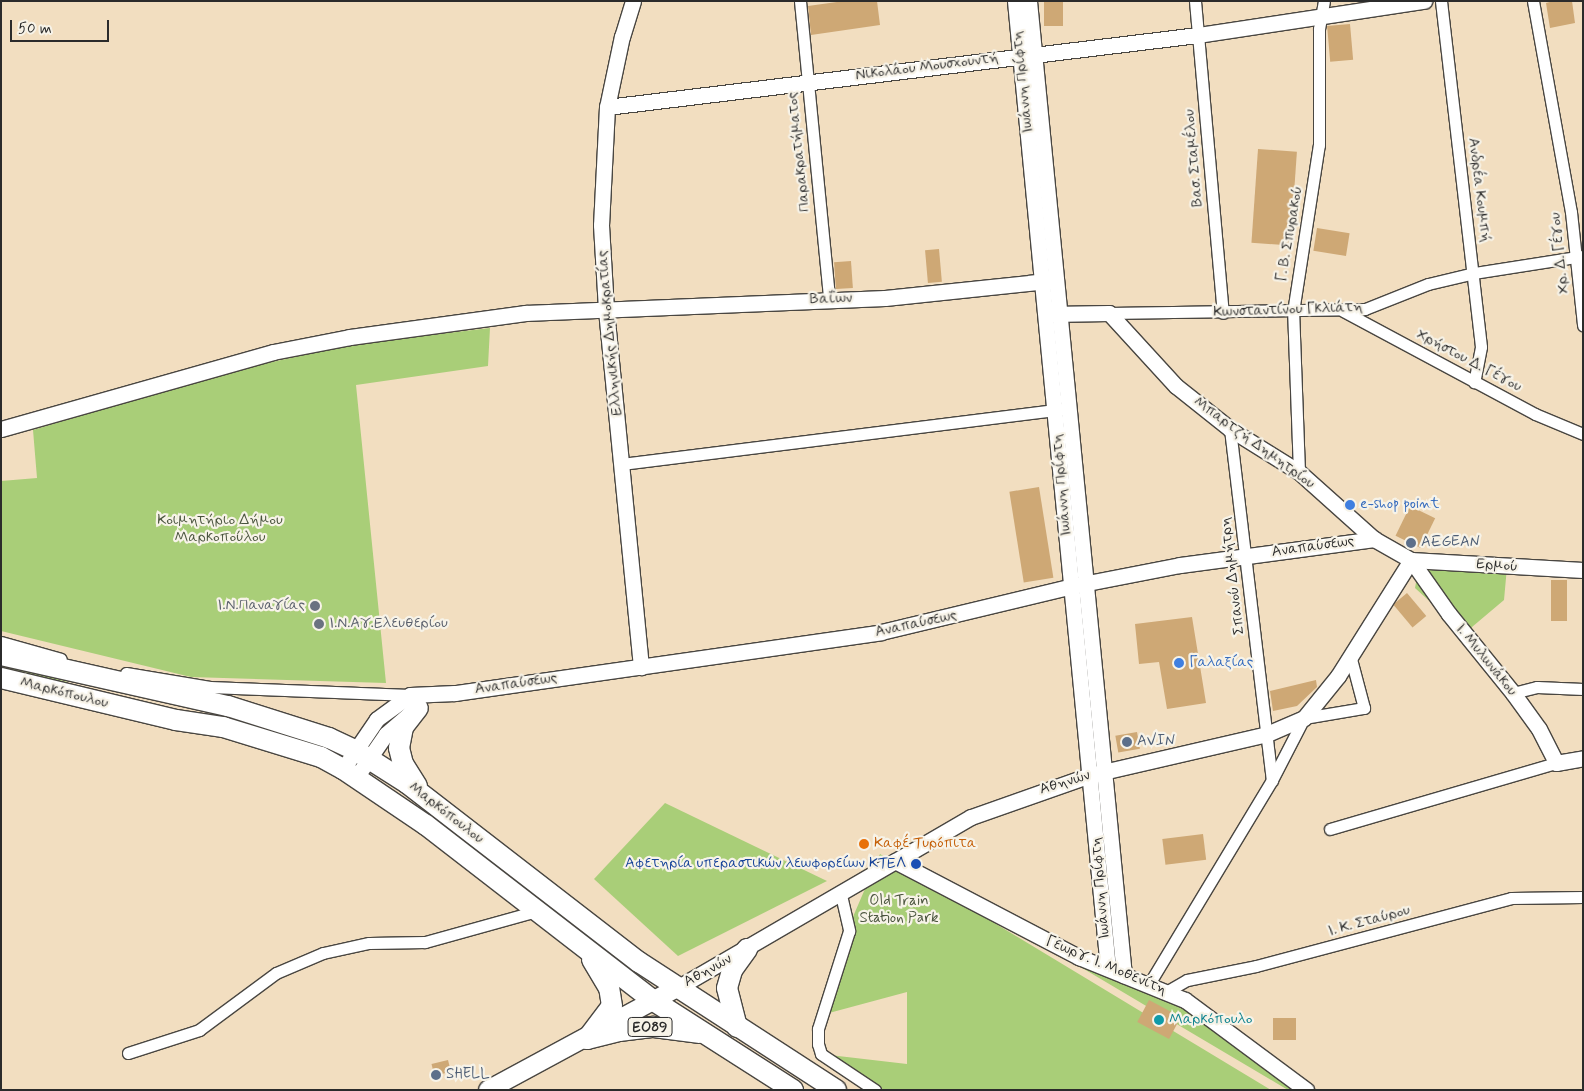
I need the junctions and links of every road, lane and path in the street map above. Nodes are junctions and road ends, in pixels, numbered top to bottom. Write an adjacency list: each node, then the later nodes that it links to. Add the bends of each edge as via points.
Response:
1 (633, 1): 14 (main road, Ελληνικής Δημοκρατίας)
2 (800, 1): 13 (street, Παρακρατήματος)
3 (1015, 1): 12 (main road, Ιωάννη Πρίφτη)
4 (1029, 1): 12 (main road, Ιωάννη Πρίφτη)
5 (1195, 1): 11 (street, Βασ. Σταμέλου)
6 (1324, 1): 10 (street, Γ. Β. Σπυρακού)
7 (1424, 1): 10 (main road, Νικολάου Μουσχουντή)
8 (1441, 1): 16 (street, Ανδρέα Κουμπή)
9 (1533, 1): 15 (street, Χρ. Δ. Γέγου)
10 (1320, 17): 11 (main road, Νικολάου Μουσχουντή); 21 (street, Γ. Β. Σπυρακού, via 1319,145)
11 (1198, 35): 12 (main road, Νικολάου Μουσχουντή); 23 (street, Βασ. Σταμέλου)
12 (1027, 56): 13 (main road, Νικολάου Μουσχουντή); 17 (main road, Ιωάννη Πρίφτη)
13 (807, 81): 14 (main road, Νικολάου Μουσχουντή); 18 (street, Παρακρατήματος)
14 (607, 107): 19 (main road, Ελληνικής Δημοκρατίας, via 601,225)
15 (1579, 257): 16 (street, Κωνσταντίνου Γκλιάτη); 25 (street, Χρ. Δ. Γέγου)
16 (1474, 273): 20 (street, Κωνσταντίνου Γκλιάτη, via 1428,284 1372,307); 26 (street, Ανδρέα Κουμπή, via 1482,355)
17 (1049, 281): 18 (main road, Βαΐων, via 946,293); 24 (main road, Ιωάννη Πρίφτη)
18 (829, 299): 19 (main road, Βαΐων)
19 (606, 310): 29 (main road, Βαΐων, via 525,313 350,337 273,352); 31 (main road, Ελληνικής Δημοκρατίας)
20 (1343, 311): 21 (street, Κωνσταντίνου Γκλιάτη); 26 (street, Χρήστου Δ. Γέγου)
21 (1293, 312): 23 (street, Κωνσταντίνου Γκλιάτη); 32 (street, Γ. Β. Σπυρακού)
22 (1109, 313): 23 (street, Κωνσταντίνου Γκλιάτη); 24 (main road, Κωνσταντίνου Γκλιάτη); 28 (main road, Μπαρτζή Δημητρίου, via 1176,386)
23 (1223, 313)
24 (1052, 314): 27 (main road, Ιωάννη Πρίφτη)
25 (1583, 325)
26 (1474, 382): 30 (street, Χρήστου Δ. Γέγου)
27 (1062, 409): 31 (street); 37 (main road, Ιωάννη Πρίφτη); 37 (main road, Ιωάννη Πρίφτη, via 1077,495)
28 (1230, 428): 32 (main road, Μπαρτζή Δημητρίου); 34 (street, Σπανού Δημήτρη)
29 (1, 429)
30 (1583, 434)
31 (621, 464): 41 (main road, Ελληνικής Δημοκρατίας)
32 (1299, 472): 33 (main road, Μπαρτζή Δημητρίου)
33 (1374, 539): 34 (main road, Αναπαύσεως); 35 (main road, Μπαρτζή Δημητρίου)
34 (1246, 556): 37 (main road, Αναπαύσεως); 47 (street, Σπανού Δημήτρη)
35 (1411, 560): 36 (main road, Ερμού); 40 (main road, Αθηνών); 44 (main road, Ι. Μυλωνάκου)
36 (1583, 570)
37 (1079, 584): 41 (main road, Αναπαύσεως, via 881,632); 52 (main road, Ιωάννη Πρίφτη)
38 (1, 642): 45 (street, via 57,658 182,684)
39 (1, 655): 48 (highway, Μαρκόπουλου, via 228,706 329,738)
40 (1350, 655): 46 (main road, Αθηνών, via 1330,688); 46 (street, via 1364,708)
41 (641, 667): 45 (main road, Αναπαύσεως)
42 (1, 678): 51 (highway, Μαρκόπουλου, via 176,720 223,727 321,757)
43 (1583, 689): 44 (street, via 1536,687)
44 (1514, 693): 50 (main road, Ι. Μυλωνάκου, via 1539,729)
45 (414, 701): 48 (main road, Αναπαύσεως, via 376,719); 54 (highway, via 403,727 399,748 416,785)
46 (1304, 718): 47 (main road, Αθηνών); 53 (street)
47 (1267, 734): 52 (main road, Αθηνών); 53 (street, Σπανού Δημήτρη)
48 (362, 754): 51 (main road, Αναπαύσεως); 54 (highway, Μαρκόπουλου)
49 (1583, 758): 50 (main road)
50 (1556, 763): 55 (street)
51 (350, 772): 59 (highway, Μαρκόπουλου)
52 (1097, 773): 56 (main road, Αθηνών, via 971,817 943,830); 62 (main road, Ιωάννη Πρίφτη); 63 (main road, Ιωάννη Πρίφτη)
53 (1272, 780): 64 (street)
54 (438, 806): 65 (highway, Μαρκόπουλου)
55 (1330, 829)
56 (895, 861): 57 (main road, Αθηνών); 62 (main road, Γεωργ. Ι. Μοθενίτη, via 986,911)
57 (841, 895): 61 (main road, Αθηνών); 75 (street, via 849,931 818,1029 818,1044 821,1054)
58 (1583, 898): 66 (street, Ι. Κ. Σταύρου, via 1511,898 1256,966 1187,980)
59 (537, 911): 60 (highway, Μαρκόπουλου); 71 (street, via 425,942 369,943 323,954 276,973 199,1030)
60 (582, 946): 67 (highway, Μαρκόπουλου); 70 (highway, via 604,978 612,997 606,1017)
61 (747, 948): 65 (main road, Αθηνών); 68 (highway, via 732,970 727,988)
62 (1108, 969): 63 (main road, Γεωργ. Ι. Μοθενίτη)
63 (1124, 975): 64 (main road, Γεωργ. Ι. Μοθενίτη)
64 (1149, 984): 66 (main road, Γεωργ. Ι. Μοθενίτη)
65 (677, 988): 67 (main road, ΕΟ89); 68 (highway, Μαρκόπουλου)
66 (1166, 992): 76 (main road, Γεωργ. Ι. Μοθενίτη, via 1185,1000)
67 (654, 1001): 69 (highway, Μαρκόπουλου / ΕΟ89); 70 (main road, ΕΟ89)
68 (737, 1027): 74 (highway, Μαρκόπουλου)
69 (712, 1038): 70 (highway, ΕΟ89, via 654,1026); 73 (highway, Μαρκόπουλου / ΕΟ89)
70 (587, 1039): 72 (main road, ΕΟ89)
71 (128, 1054)
72 (488, 1090)
73 (793, 1090)
74 (836, 1090)
75 (875, 1090)
76 (1306, 1090)

